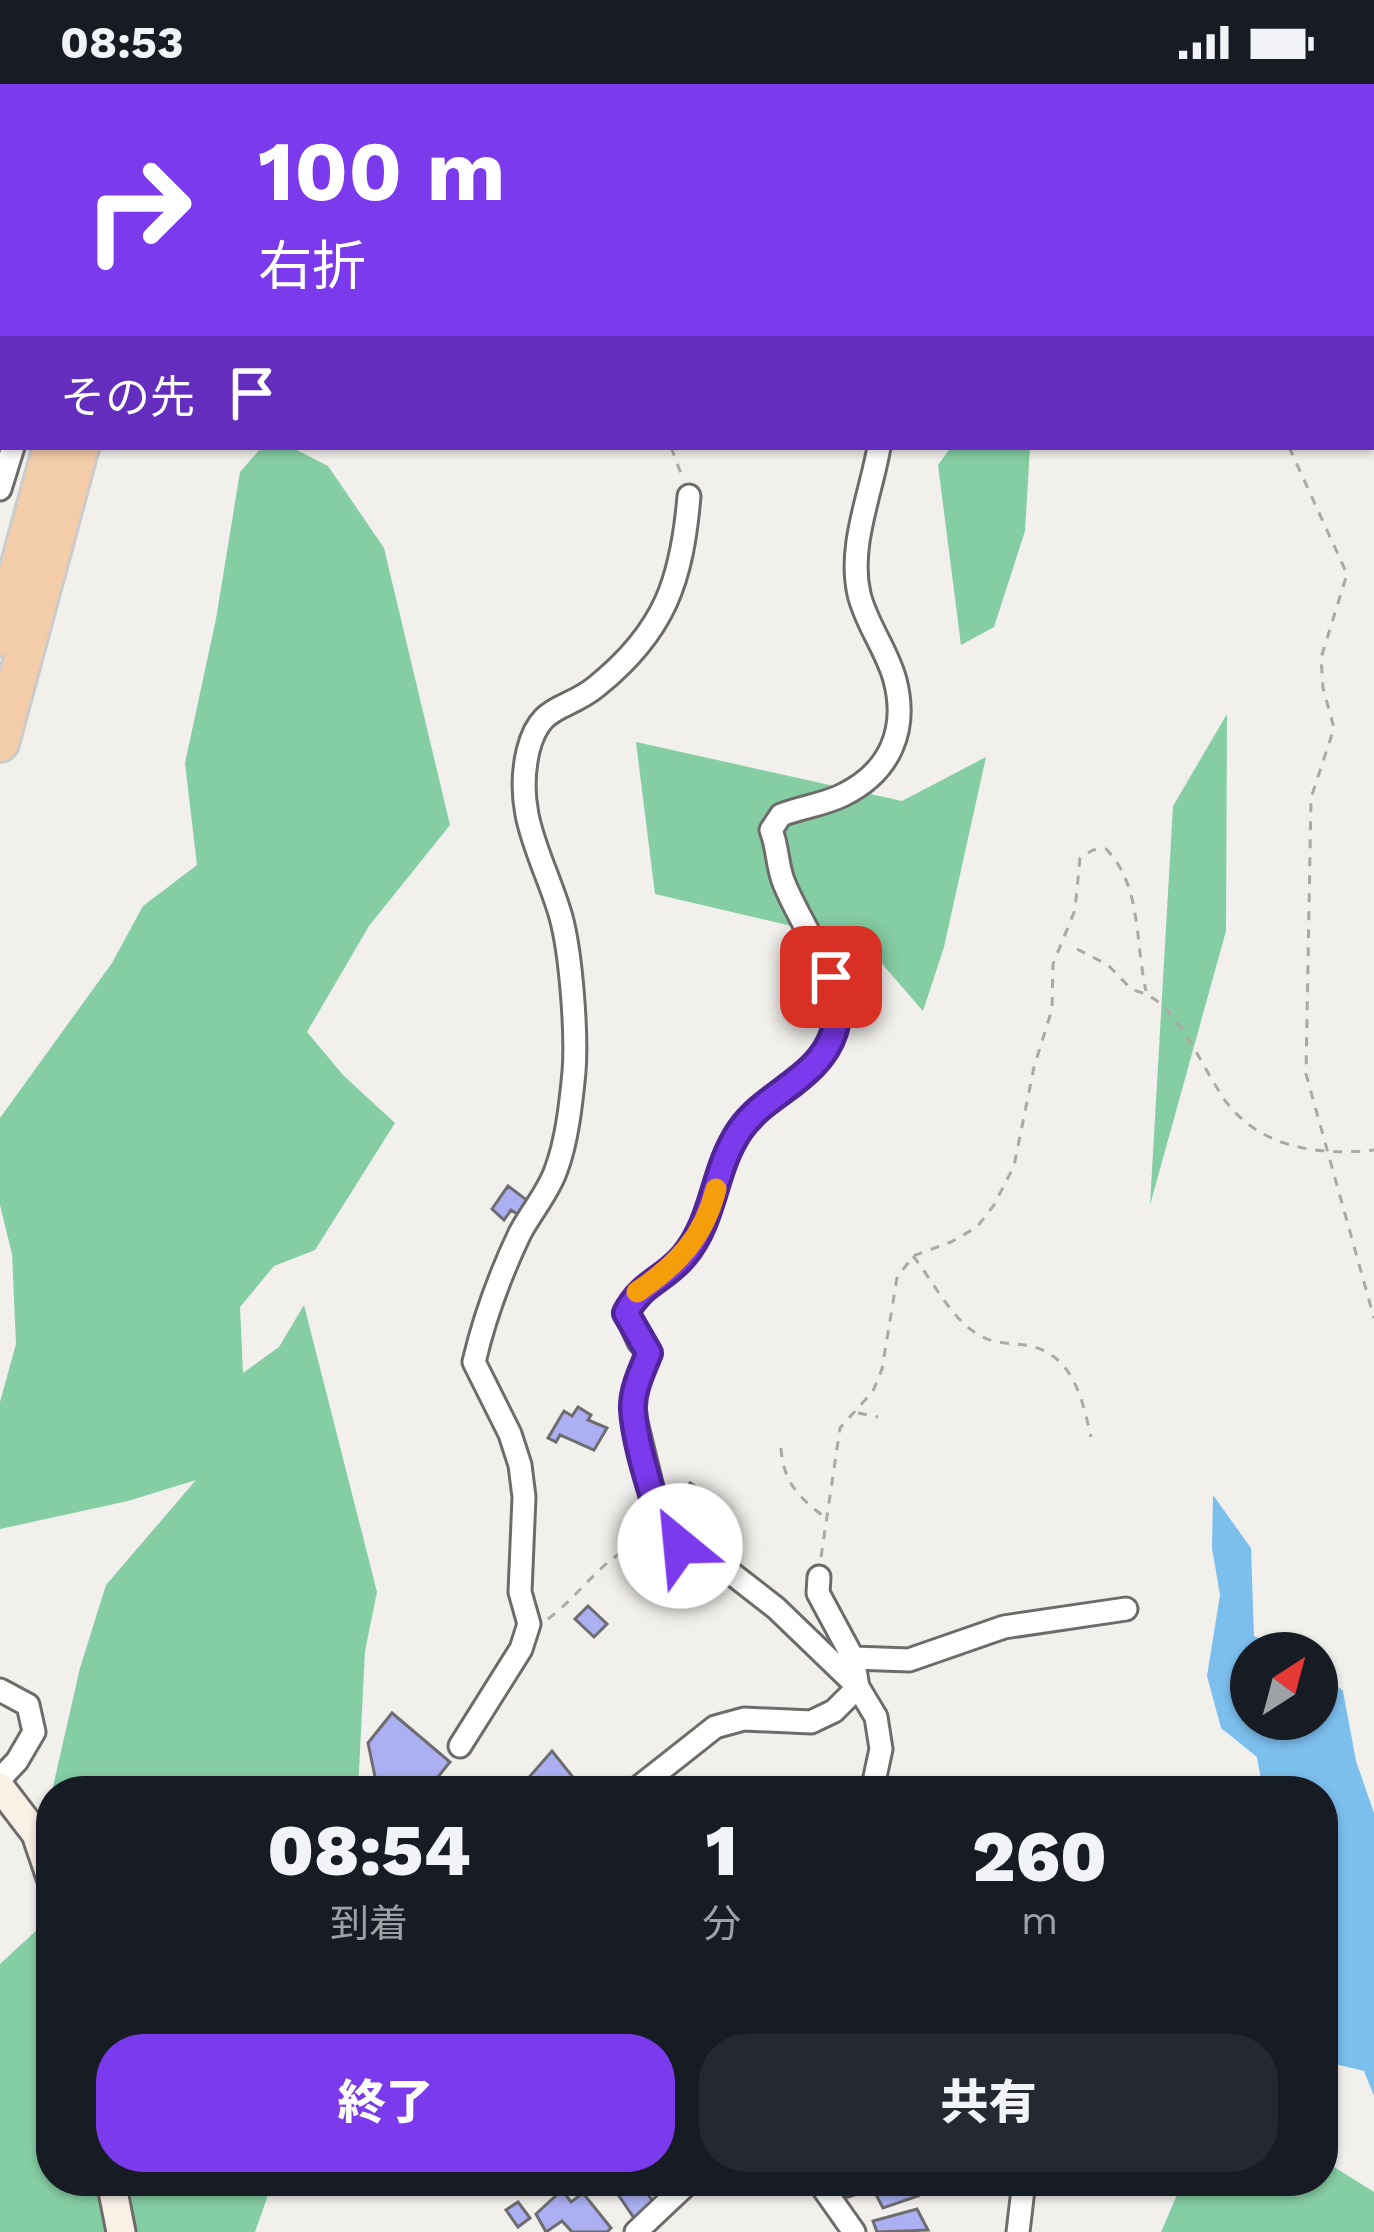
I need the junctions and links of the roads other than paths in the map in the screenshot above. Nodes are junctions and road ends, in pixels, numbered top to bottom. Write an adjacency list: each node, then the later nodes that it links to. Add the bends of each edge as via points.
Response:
1 (12, 450): 5 (street)
2 (51, 450): 7 (highway)
3 (79, 450): 8 (highway)
4 (878, 450): 12 (street, via 857,559 859,593 895,681 898,740 866,781 781,815 771,830 782,879 831,977 834,1035 806,1075 739,1132 703,1227 682,1258 636,1292 626,1313 649,1353 633,1410 664,1536 776,1608)
5 (0, 488)
6 (689, 496): 14 (street, via 667,606 597,687 538,723 526,766 530,835 562,920 574,1069 558,1167 521,1232 474,1362 520,1465 520,1592 530,1624)
7 (0, 637)
8 (0, 742)
9 (819, 1576): 11 (street, via 818,1593)
10 (1126, 1609): 11 (street, via 1004,1627 909,1660)
11 (853, 1658): 12 (street)
12 (858, 1687): 15 (street, via 811,1722 744,1719 715,1727); 16 (street, via 876,1718)
13 (0, 1690): 17 (street, via 28,1705 34,1732)
14 (460, 1746)
15 (653, 1776)
16 (875, 1776)
17 (0, 1783): 18 (main road)
18 (36, 1834)
19 (115, 2196): 23 (main road)
20 (674, 2196): 24 (street)
21 (829, 2196): 25 (street)
22 (1022, 2196): 26 (street)
23 (121, 2232)
24 (636, 2232)
25 (854, 2232)
26 (1018, 2232)

